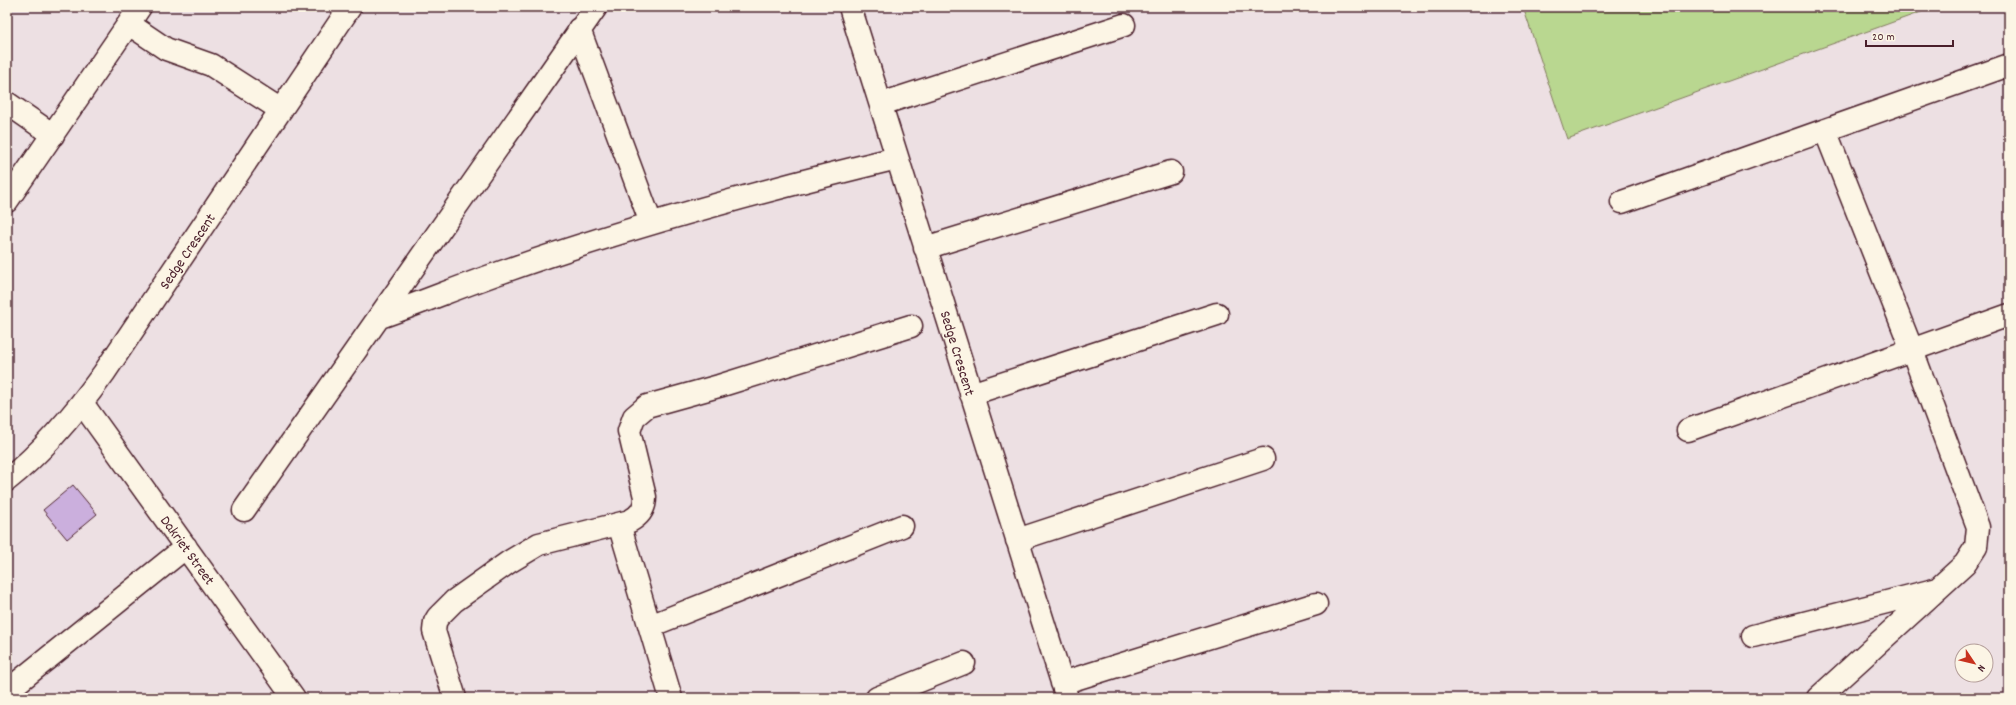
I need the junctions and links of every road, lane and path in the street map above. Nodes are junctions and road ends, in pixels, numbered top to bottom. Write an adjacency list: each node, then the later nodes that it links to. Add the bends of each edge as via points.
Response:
1 (350, 7): 10 (street, Sedge Crescent)
2 (596, 7): 6 (street)
3 (850, 7): 9 (street, Sedge Crescent)
4 (134, 16): 10 (street, via 166,49 210,64); 12 (street)
5 (1124, 25): 9 (street)
6 (579, 28): 17 (street); 21 (street)
7 (2009, 65): 11 (street)
8 (7, 103): 12 (street)
9 (881, 104): 13 (street, Sedge Crescent)
10 (281, 110): 25 (street, Sedge Crescent)
11 (1825, 130): 16 (street); 23 (street)
12 (53, 135): 15 (street)
13 (897, 158): 17 (street, via 785,185); 18 (street, Sedge Crescent)
14 (1171, 172): 18 (street)
15 (7, 201)
16 (1622, 202)
17 (651, 223): 21 (street, via 502,272)
18 (925, 248): 24 (street, Sedge Crescent)
19 (1217, 314): 24 (street)
20 (2009, 315): 23 (street)
21 (380, 317): 29 (street)
22 (911, 326): 30 (street, via 719,386 653,403 640,411 634,417 629,431 644,488 645,504 637,517)
23 (1912, 350): 26 (street); 34 (street, via 1978,527 1976,546 1965,564)
24 (971, 394): 32 (street, Sedge Crescent)
25 (82, 403): 28 (street, Sedge Crescent, via 29,462); 33 (street, Dakriet Street)
26 (1688, 430)
27 (1263, 459): 32 (street)
28 (7, 480)
29 (244, 510)
30 (619, 524): 36 (street); 42 (street, via 539,544 454,601 438,617 434,631)
31 (902, 526): 36 (street)
32 (1016, 540): 39 (street, Sedge Crescent)
33 (186, 547): 40 (street); 41 (street, Dakriet Street)
34 (1937, 589): 37 (street); 45 (street)
35 (1316, 604): 39 (street)
36 (650, 626): 43 (street)
37 (1753, 636)
38 (964, 663): 44 (street)
39 (1064, 690)
40 (7, 691)
41 (294, 698)
42 (455, 698)
43 (671, 698)
44 (877, 698)
45 (1818, 698)

